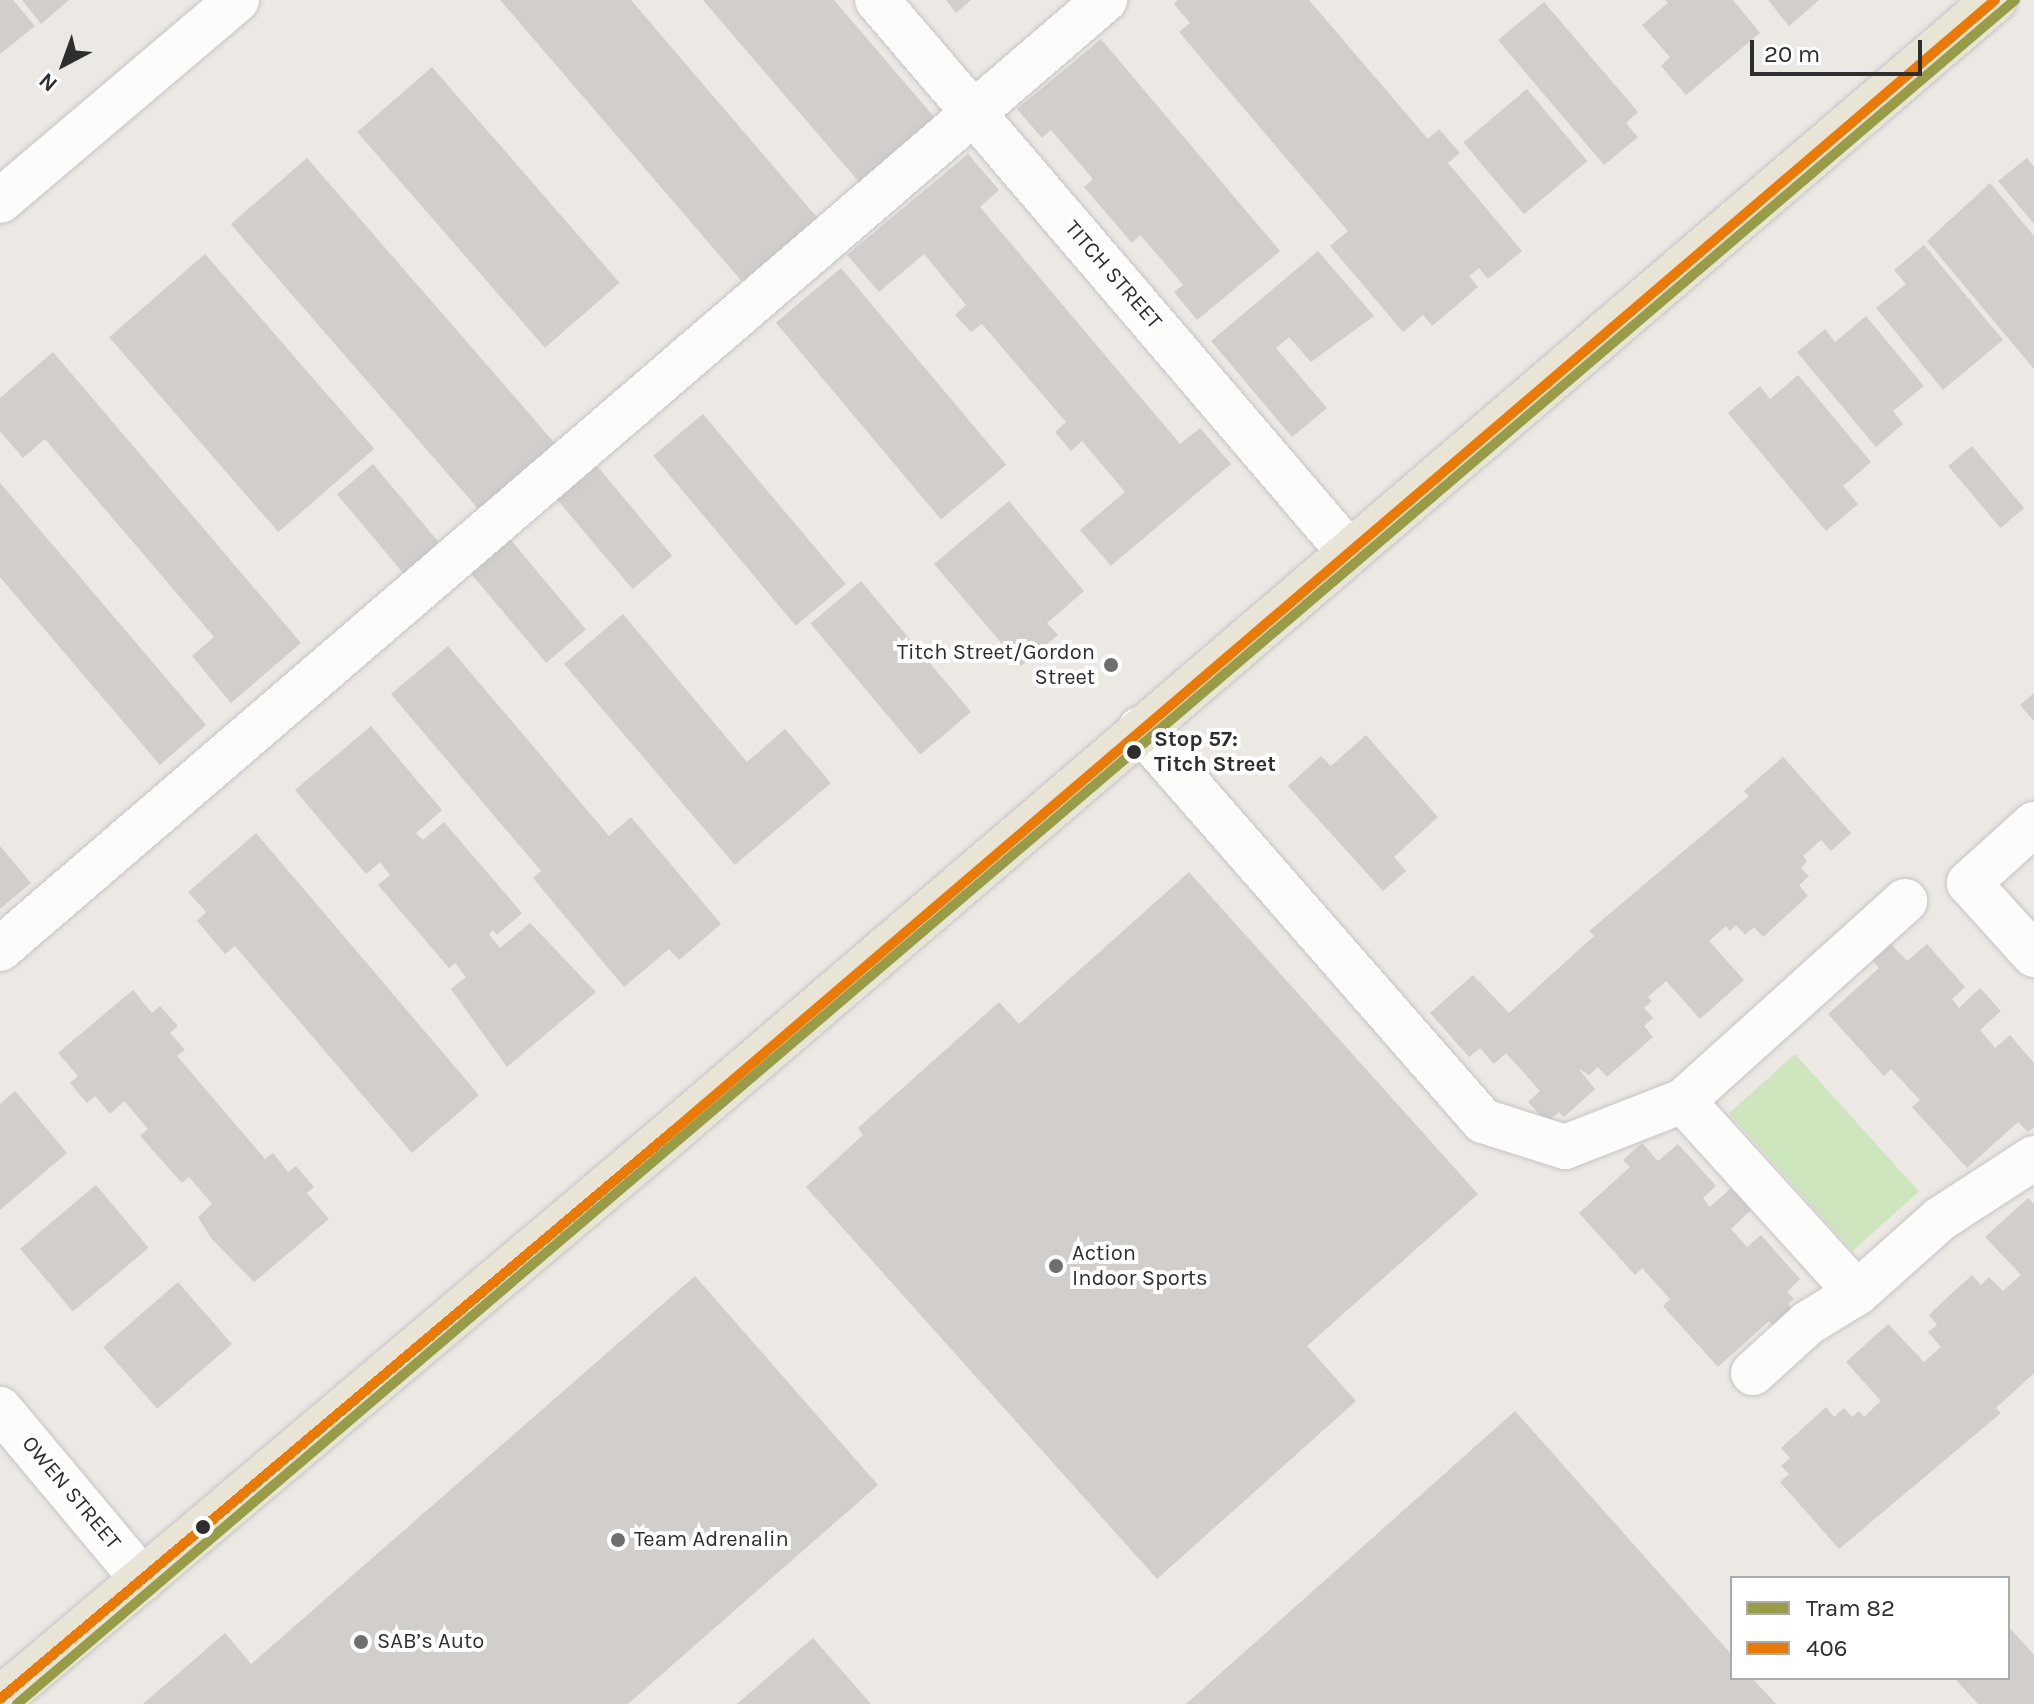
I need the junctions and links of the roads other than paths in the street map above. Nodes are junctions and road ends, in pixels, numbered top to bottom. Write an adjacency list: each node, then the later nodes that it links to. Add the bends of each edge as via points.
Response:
1 (237, 0): 6 (street)
2 (877, 0): 5 (street, TITCH STREET)
3 (1105, 0): 5 (street)
4 (1995, 0): 7 (main road)
5 (973, 111): 7 (street, TITCH STREET); 11 (street)
6 (0, 201)
7 (1348, 551): 8 (main road)
8 (1140, 729): 13 (street, via 1483,1121 1565,1147); 18 (main road)
9 (2034, 824): 12 (street, via 1969,883)
10 (1905, 901): 13 (street)
11 (0, 949)
12 (2034, 955)
13 (1683, 1101): 15 (street)
14 (2034, 1158): 15 (street, via 1940,1219)
15 (1857, 1293): 16 (street, via 1808,1323)
16 (1753, 1373)
17 (0, 1409): 18 (street, OWEN STREET)
18 (142, 1579): 19 (main road)
19 (0, 1699)

